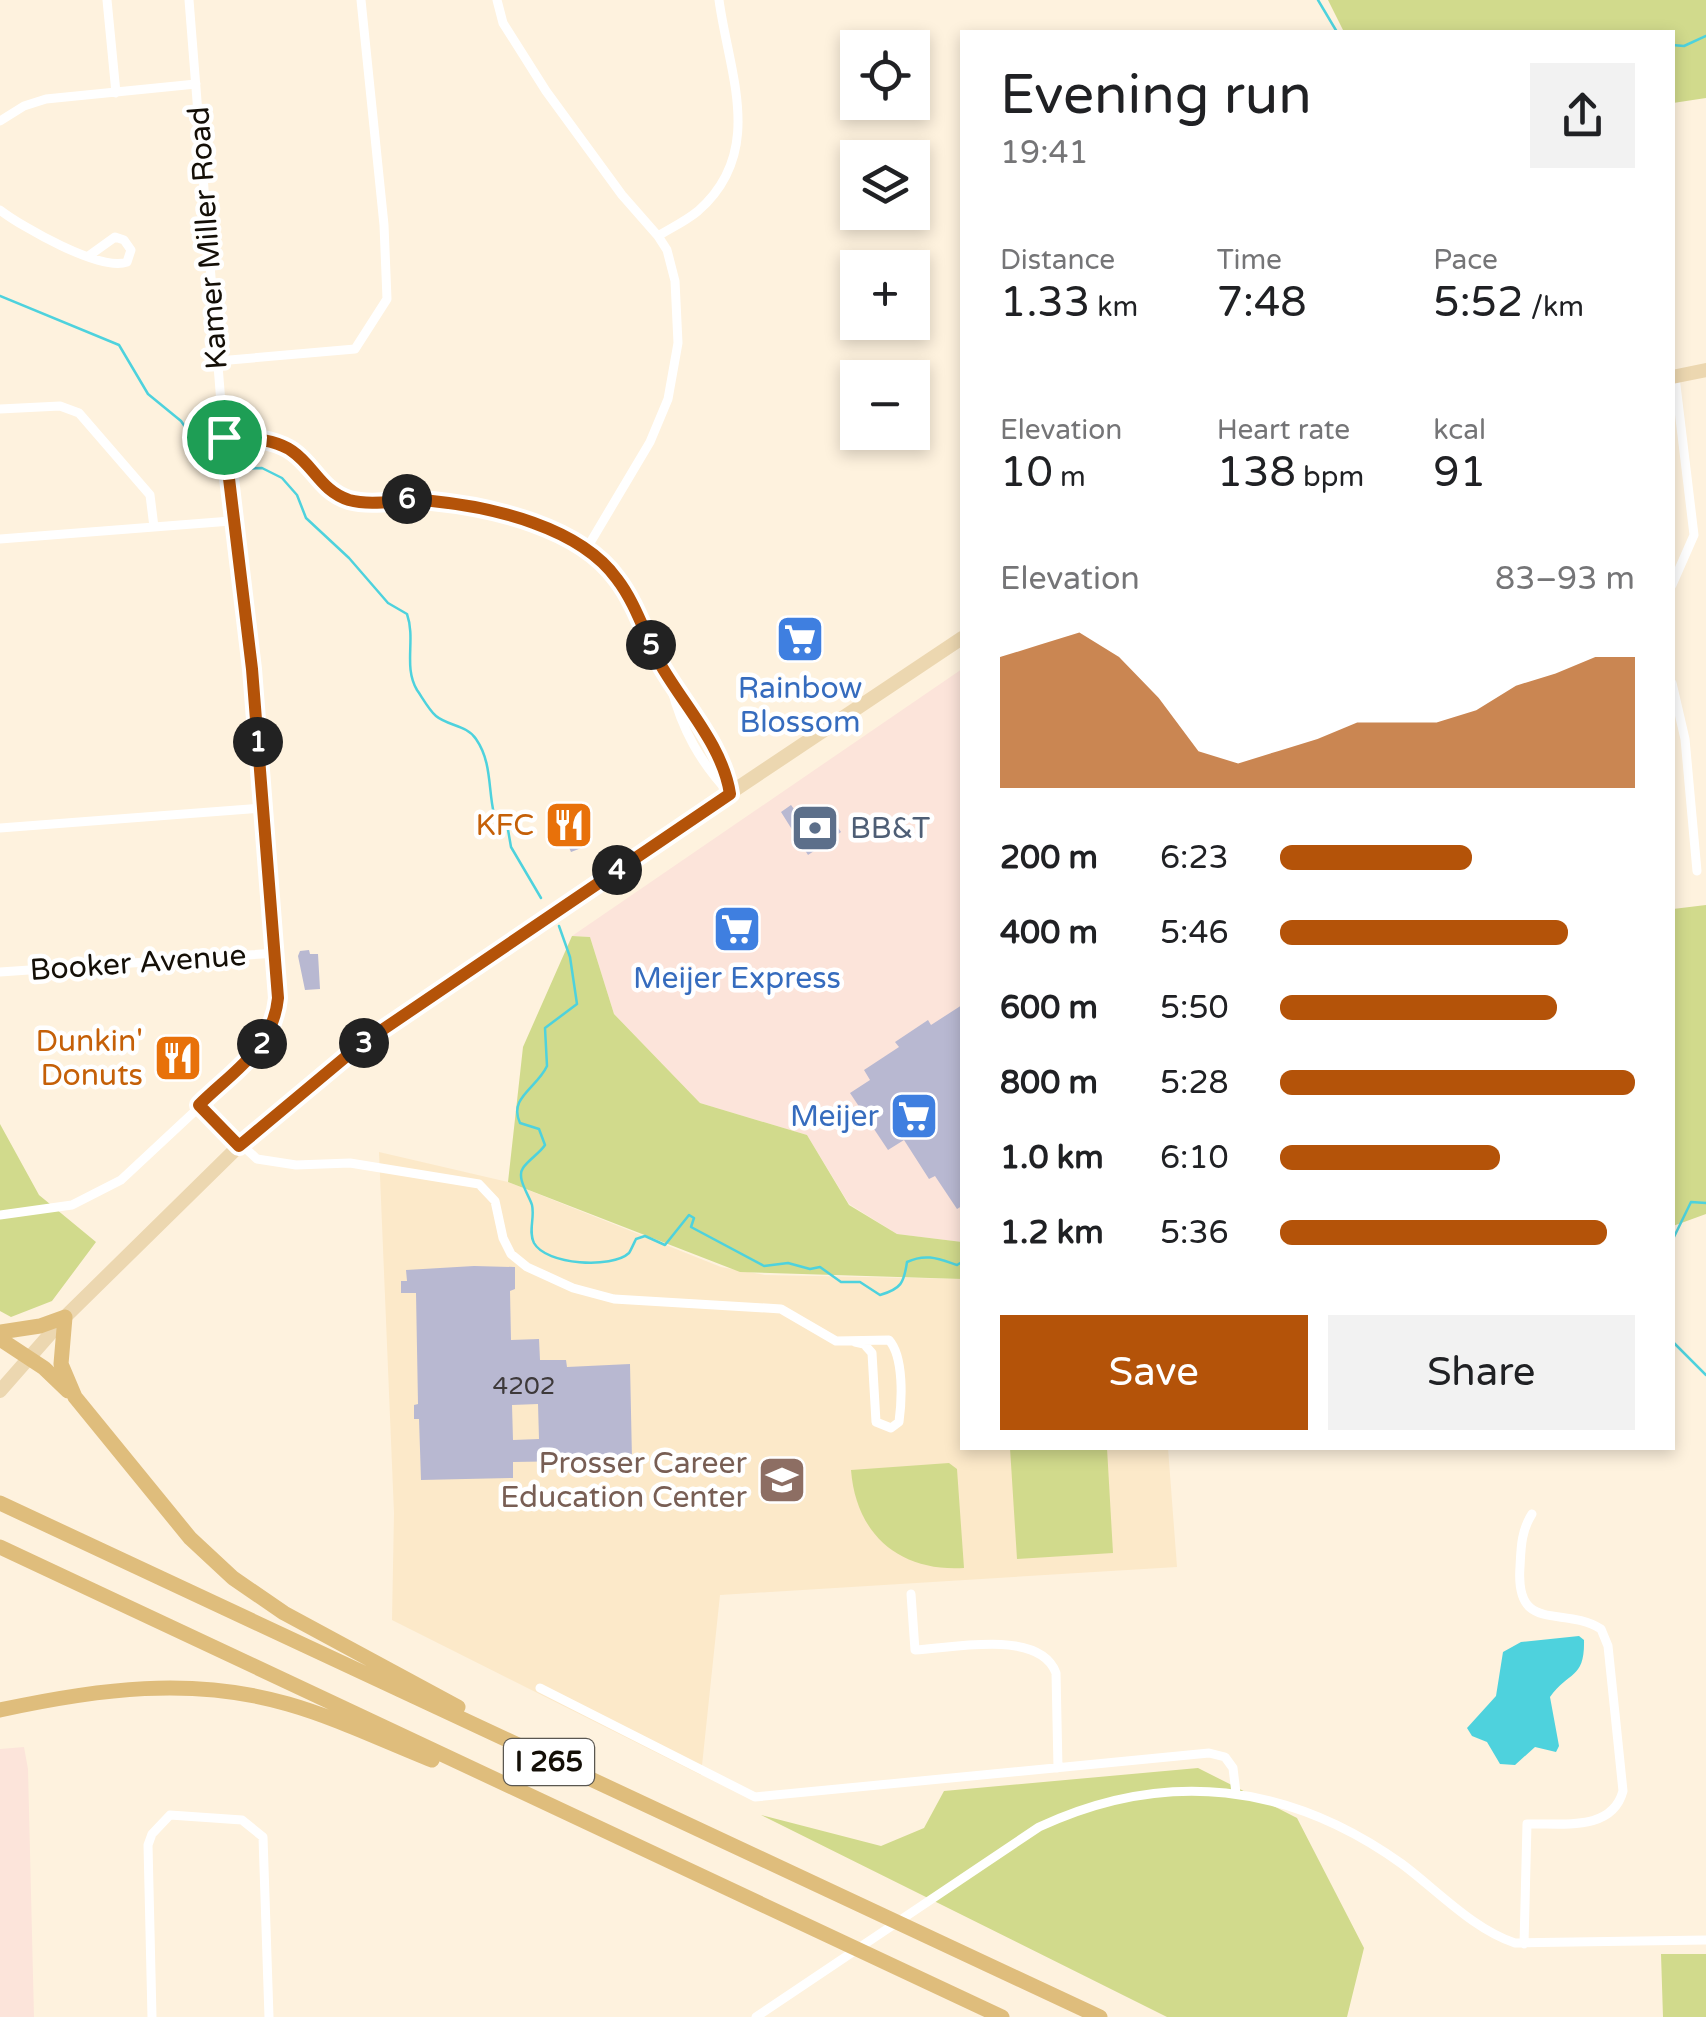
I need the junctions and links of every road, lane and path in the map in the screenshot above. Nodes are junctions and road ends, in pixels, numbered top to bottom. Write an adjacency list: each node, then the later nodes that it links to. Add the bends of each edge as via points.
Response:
1 (107, 0): 7 (street)
2 (189, 0): 6 (street, Kamer Miller Road)
3 (361, 0): 13 (street, via 387,299 356,349)
4 (497, 0): 11 (street, via 503,23 577,134)
5 (719, 0): 11 (street, via 738,89 735,153 698,210)
6 (196, 84): 7 (street); 13 (street, Kamer Miller Road)
7 (116, 92): 9 (street, via 46,99)
8 (0, 103): 9 (street)
9 (4, 118)
10 (0, 210): 12 (street)
11 (658, 236): 22 (street, via 675,281 675,374 650,442)
12 (90, 255)
13 (218, 361): 18 (street, Kamer Miller Road)
14 (1706, 370): 15 (main road)
15 (1675, 377)
16 (1675, 385): 23 (street, via 1694,536)
17 (0, 409): 20 (street, via 60,406 79,413 150,495)
18 (224, 437): 19 (street, Kamer Miller Road); 22 (street, via 290,449 328,491 360,503 409,498 484,506)
19 (231, 521): 20 (street); 28 (street, Kamer Miller Road)
20 (154, 527): 21 (street)
21 (0, 538)
22 (587, 548): 25 (street, via 620,582)
23 (1675, 579)
24 (960, 639): 27 (main road)
25 (667, 675): 27 (street, via 726,766); 27 (street, via 682,729)
26 (1675, 696): 30 (street)
27 (730, 794): 34 (main road, via 360,1045)
28 (262, 808): 29 (street); 31 (street, Kamer Miller Road)
29 (0, 828)
30 (1696, 871)
31 (277, 953): 32 (street, Booker Avenue); 33 (street, Kamer Miller Road, via 278,998 270,1031 253,1057)
32 (0, 972)
33 (199, 1105): 34 (street); 35 (street, Kamer Miller Road, via 106,1190 72,1205)
34 (239, 1146): 36 (main road); 38 (street, via 256,1159 282,1164 350,1163 470,1180 495,1201 512,1254 573,1288 629,1300 782,1309 836,1341)
35 (0, 1215)
36 (65, 1317): 37 (highway); 39 (main road); 41 (highway, via 61,1364)
37 (0, 1336): 39 (highway)
38 (855, 1342): 38 (street, via 872,1353 876,1422 890,1428 900,1416 896,1349 884,1339)
39 (28, 1359): 40 (main road); 41 (highway)
40 (0, 1390)
41 (75, 1397): 51 (highway, via 190,1538 258,1596)
42 (0, 1503): 51 (highway, I 265)
43 (1532, 1514): 53 (street, via 1522,1538 1522,1599 1547,1618 1601,1629 1624,1790 1616,1810 1593,1822 1527,1824)
44 (0, 1547): 50 (highway, I 265)
45 (911, 1594): 48 (street, via 915,1650 1030,1646 1052,1663)
46 (540, 1688): 48 (street, via 755,1797)
47 (0, 1710): 50 (highway, via 139,1687 262,1696)
48 (1058, 1768): 49 (street, via 1208,1753 1225,1757 1233,1768)
49 (1236, 1793): 53 (street, via 1341,1826 1488,1930); 56 (street, via 1146,1793 1081,1809 1019,1838)
50 (549, 1805): 57 (highway, I 265)
51 (658, 1812): 58 (highway, I 265)
52 (1706, 1940): 53 (street)
53 (1524, 1944)
54 (152, 2017): 55 (street, via 148,1845 170,1815 242,1820 263,1837)
55 (269, 2017)
56 (756, 2017)
57 (1002, 2017)
58 (1100, 2017)

